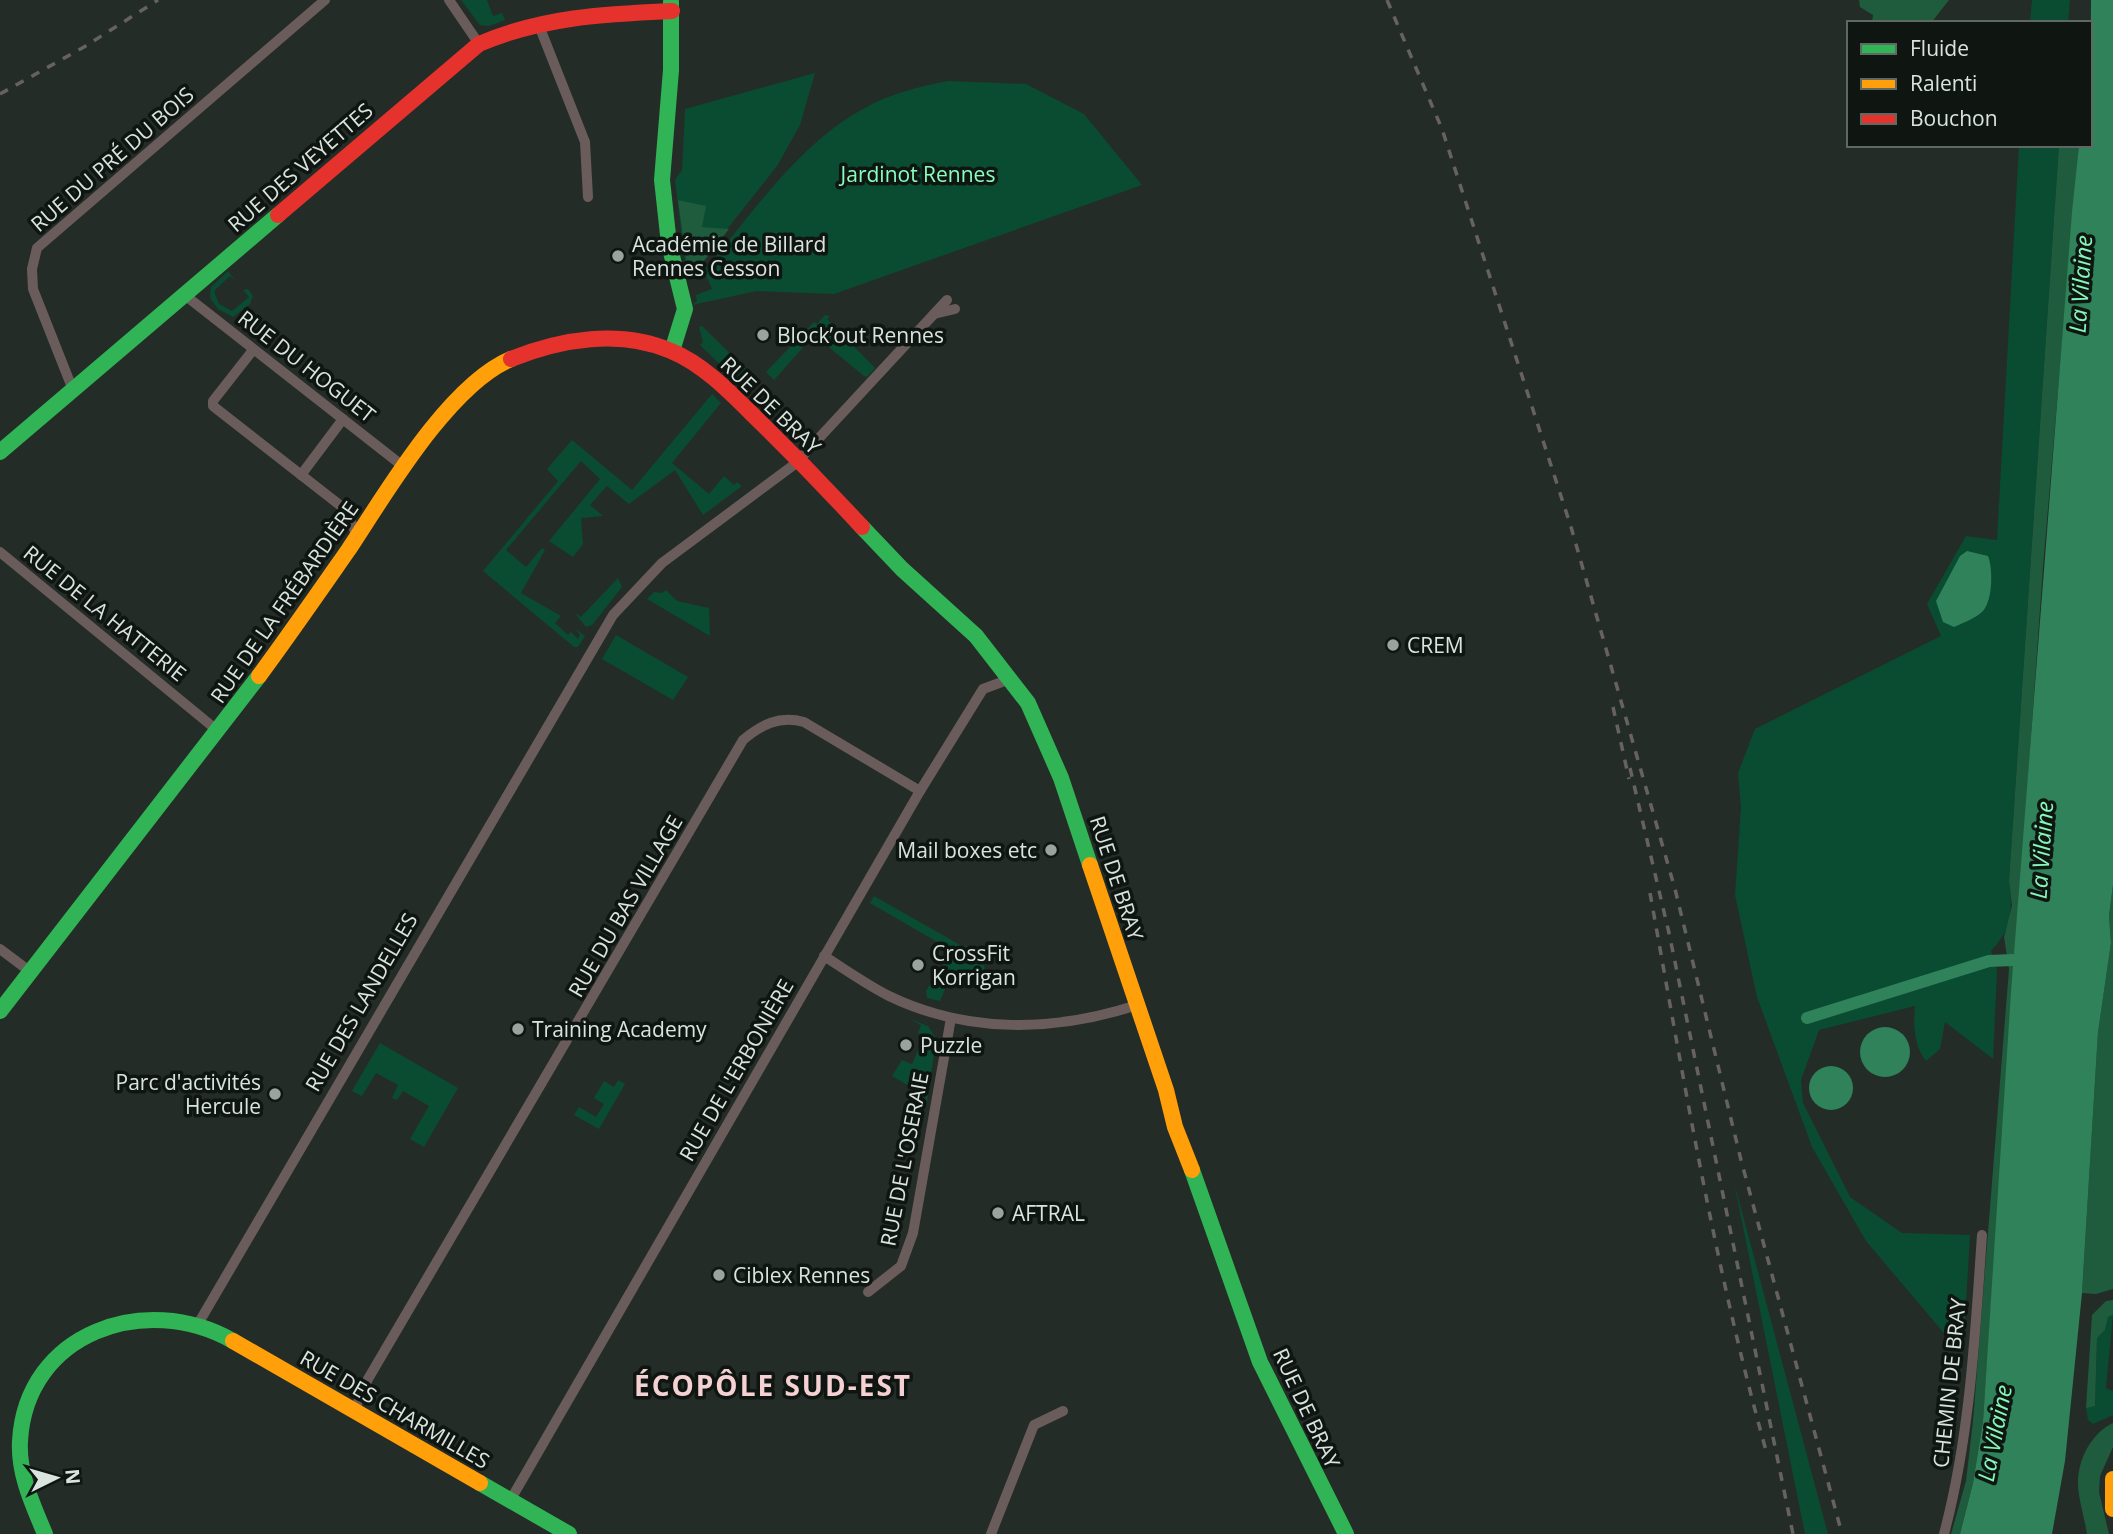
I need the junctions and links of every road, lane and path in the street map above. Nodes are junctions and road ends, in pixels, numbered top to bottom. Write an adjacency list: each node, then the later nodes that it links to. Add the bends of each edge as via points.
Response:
1 (325, 0): 11 (street, RUE DU PRÉ DU BOIS, via 37,248 33,289)
2 (449, 0): 5 (street)
3 (671, 6): 4 (street, RUE DES VEYETTES); 10 (street, via 662,180 669,244 685,309)
4 (538, 23): 5 (street, RUE DES VEYETTES); 6 (street, via 585,142)
5 (479, 44): 7 (street, RUE DES VEYETTES)
6 (588, 197)
7 (186, 296): 9 (street, RUE DU HOGUET); 11 (street, RUE DES VEYETTES)
8 (951, 305): 14 (street, RUE DES LANDELLES, via 933,314)
9 (253, 350): 12 (street, RUE DU HOGUET); 16 (street, via 213,406)
10 (672, 351): 14 (street, RUE DE BRAY, via 720,383); 15 (street, RUE DE LA FRÉBARDIÈRE, via 599,338 541,347 498,365 468,388)
11 (73, 390): 13 (street, RUE DES VEYETTES)
12 (343, 419): 15 (street, RUE DU HOGUET); 16 (street)
13 (0, 452)
14 (799, 459): 19 (street, RUE DE BRAY, via 902,569 976,636); 30 (street, RUE DES LANDELLES, via 664,562 613,615)
15 (404, 467): 17 (street, RUE DE LA FRÉBARDIÈRE)
16 (301, 475): 17 (street, via 346,510)
17 (357, 536): 20 (street, RUE DE LA FRÉBARDIÈRE)
18 (0, 552): 20 (street, RUE DE LA HATTERIE)
19 (1010, 679): 21 (street, RUE DE L'ERBONIÈRE, via 983,689); 25 (street, RUE DE BRAY, via 1028,702 1049,744)
20 (218, 731): 24 (street, RUE DE LA FRÉBARDIÈRE)
21 (920, 791): 23 (street, RUE DE L'ERBONIÈRE); 31 (street, RUE DU BAS VILLAGE, via 804,722 769,722 743,740)
22 (0, 949): 24 (street)
23 (824, 957): 27 (street, via 886,995); 34 (street, RUE DE L'ERBONIÈRE)
24 (32, 973): 26 (street, RUE DE LA FRÉBARDIÈRE)
25 (1136, 1004): 27 (street, via 1078,1020 1025,1026); 39 (street, RUE DE BRAY, via 1180,1147 1196,1180 1231,1288 1271,1386)
26 (0, 1011)
27 (951, 1018): 29 (street, RUE DE L'OSERAIE, via 913,1233 901,1266)
28 (1982, 1235): 40 (street, CHEMIN DE BRAY, via 1968,1417)
29 (868, 1292)
30 (198, 1324): 31 (street, RUE DES CHARMILLES); 36 (street, via 165,1318 121,1321 83,1336 48,1367 25,1409 20,1440 26,1489)
31 (354, 1410): 34 (street, RUE DES CHARMILLES)
32 (1063, 1411): 38 (street, via 1034,1424)
33 (2113, 1479): 35 (street)
34 (511, 1499): 37 (street, RUE DES CHARMILLES)
35 (2113, 1508)
36 (45, 1534)
37 (569, 1534)
38 (991, 1534)
39 (1346, 1534)
40 (1944, 1534)

